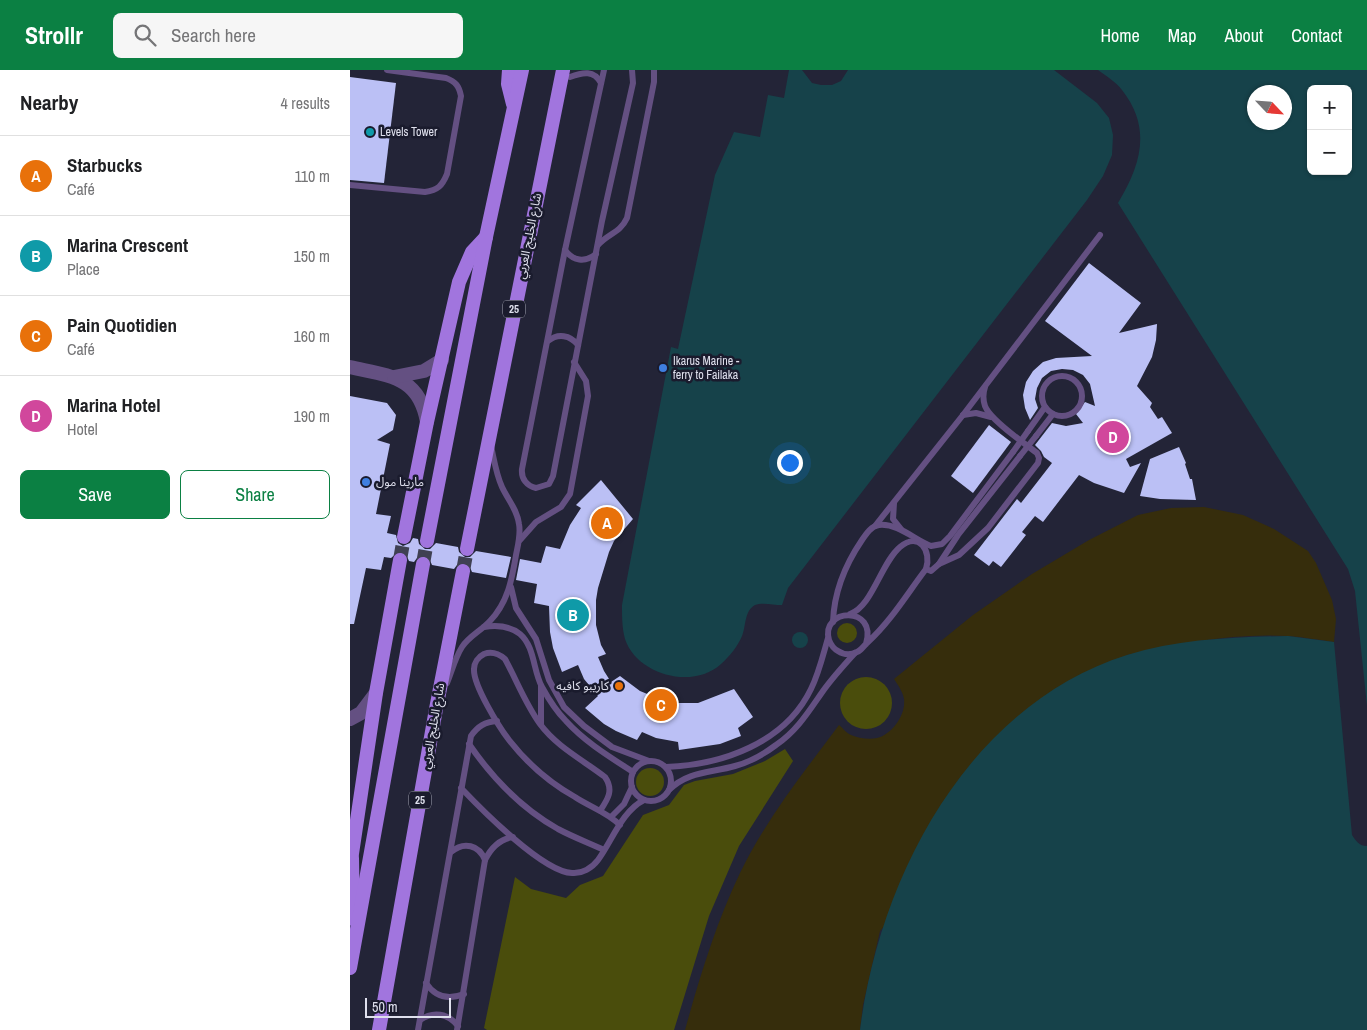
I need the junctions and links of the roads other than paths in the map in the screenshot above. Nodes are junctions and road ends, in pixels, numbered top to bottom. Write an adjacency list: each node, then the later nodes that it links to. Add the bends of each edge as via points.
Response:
1 (386, 70): 11 (lane, via 446,78 459,87 462,96 447,174 436,190 425,192)
2 (509, 70): 10 (main road)
3 (522, 70): 10 (main road)
4 (575, 70): 8 (lane)
5 (604, 70): 9 (lane)
6 (632, 70): 14 (lane, via 633,83)
7 (654, 70): 14 (lane, via 627,218 622,228)
8 (567, 73): 9 (lane, via 588,72 597,76); 29 (main road, شارع الخليج العربي / 25, via 557,97)
9 (601, 83): 15 (lane)
10 (514, 106): 13 (main road)
11 (350, 185)
12 (1100, 235): 23 (lane)
13 (486, 237): 19 (main road, via 472,252 462,275); 34 (main road)
14 (598, 244): 16 (lane)
15 (565, 250): 16 (lane, via 579,260); 17 (lane)
16 (596, 254): 18 (lane)
17 (548, 341): 18 (lane, via 566,336); 20 (lane, via 522,469 523,478 532,487 545,486 553,476)
18 (578, 345): 20 (lane)
19 (442, 360): 22 (street, via 424,371); 28 (main road)
20 (574, 362): 35 (lane, via 586,382 588,396 570,494 561,507 536,522)
21 (350, 367): 22 (street)
22 (393, 377): 28 (street, via 407,383 417,394 425,407)
23 (985, 385): 26 (lane); 27 (lane, via 985,408)
24 (1045, 407): 25 (lane); 25 (lane, via 1042,397 1044,386 1062,376 1072,378 1079,385 1080,406 1063,416); 36 (lane, bridge, via 950,536 942,544 931,546)
25 (1053, 414): 40 (lane, bridge)
26 (963, 415): 27 (lane, via 976,412); 30 (lane)
27 (992, 417): 40 (lane, via 1037,454 1038,463 988,528 959,555)
28 (427, 422): 33 (main road)
29 (489, 436): 35 (lane, via 498,479 514,505 520,524); 37 (main road, شارع الخليج العربي / 25)
30 (894, 501): 31 (lane); 32 (lane, via 893,519)
31 (875, 526): 32 (lane); 45 (lane, via 847,564 837,591)
32 (901, 529): 36 (lane)
33 (404, 537)
34 (427, 541)
35 (519, 541): 43 (lane)
36 (918, 541): 41 (lane, via 927,553); 44 (lane, via 900,546 889,558 861,609)
37 (467, 549)
38 (400, 560): 51 (main road)
39 (423, 564): 72 (main road)
40 (939, 564): 41 (lane, via 930,571)
41 (926, 569): 48 (lane)
42 (463, 571): 52 (main road, شارع الخليج العربي / 25)
43 (510, 586): 46 (lane, via 497,612); 57 (lane, via 516,608 536,640 549,680 564,707 612,746)
44 (850, 614): 45 (lane); 48 (lane, via 866,625)
45 (833, 622): 47 (lane)
46 (484, 627): 50 (lane, via 501,626 522,635 530,648); 52 (lane, via 461,648)
47 (828, 638): 49 (lane, via 835,650); 58 (lane, via 810,690 799,708 780,728 752,746 719,760)
48 (866, 644): 49 (lane)
49 (855, 653): 62 (lane, via 794,731 778,744 738,765 678,781)
50 (541, 685): 55 (lane); 59 (lane, via 565,721)
51 (376, 693): 53 (street, via 361,713); 71 (main road)
52 (436, 709): 78 (main road, شارع الخليج العربي / 25)
53 (350, 718)
54 (497, 721): 55 (lane, via 473,670 477,660 491,653 505,659); 56 (lane, via 481,724); 64 (lane, via 520,752 544,775 570,795)
55 (541, 725): 64 (lane, via 568,752 609,782 610,794)
56 (469, 744): 61 (lane); 68 (lane, via 496,780 529,810 559,829)
57 (649, 761): 58 (lane); 59 (lane)
58 (666, 767): 62 (lane, via 671,778)
59 (633, 772): 60 (lane)
60 (632, 787): 63 (lane); 65 (lane, via 624,804)
61 (462, 788): 67 (lane); 69 (lane)
62 (669, 790): 63 (lane, via 660,799)
63 (644, 800): 66 (lane)
64 (600, 811): 65 (lane)
65 (611, 817): 66 (lane)
66 (620, 825): 68 (lane)
67 (513, 838): 68 (lane, via 547,863 572,873 590,868); 70 (lane, via 496,845)
68 (604, 850)
69 (451, 852): 70 (lane, via 457,847 471,846); 74 (lane)
70 (485, 860): 75 (lane)
71 (351, 862): 72 (main road)
72 (353, 950): 73 (main road)
73 (350, 968)
74 (426, 983): 75 (lane, via 446,998); 76 (lane)
75 (464, 994): 77 (lane)
76 (420, 1020): 77 (lane, via 437,1014 449,1018); 79 (lane)
77 (458, 1028)
78 (379, 1029)
79 (418, 1030)

